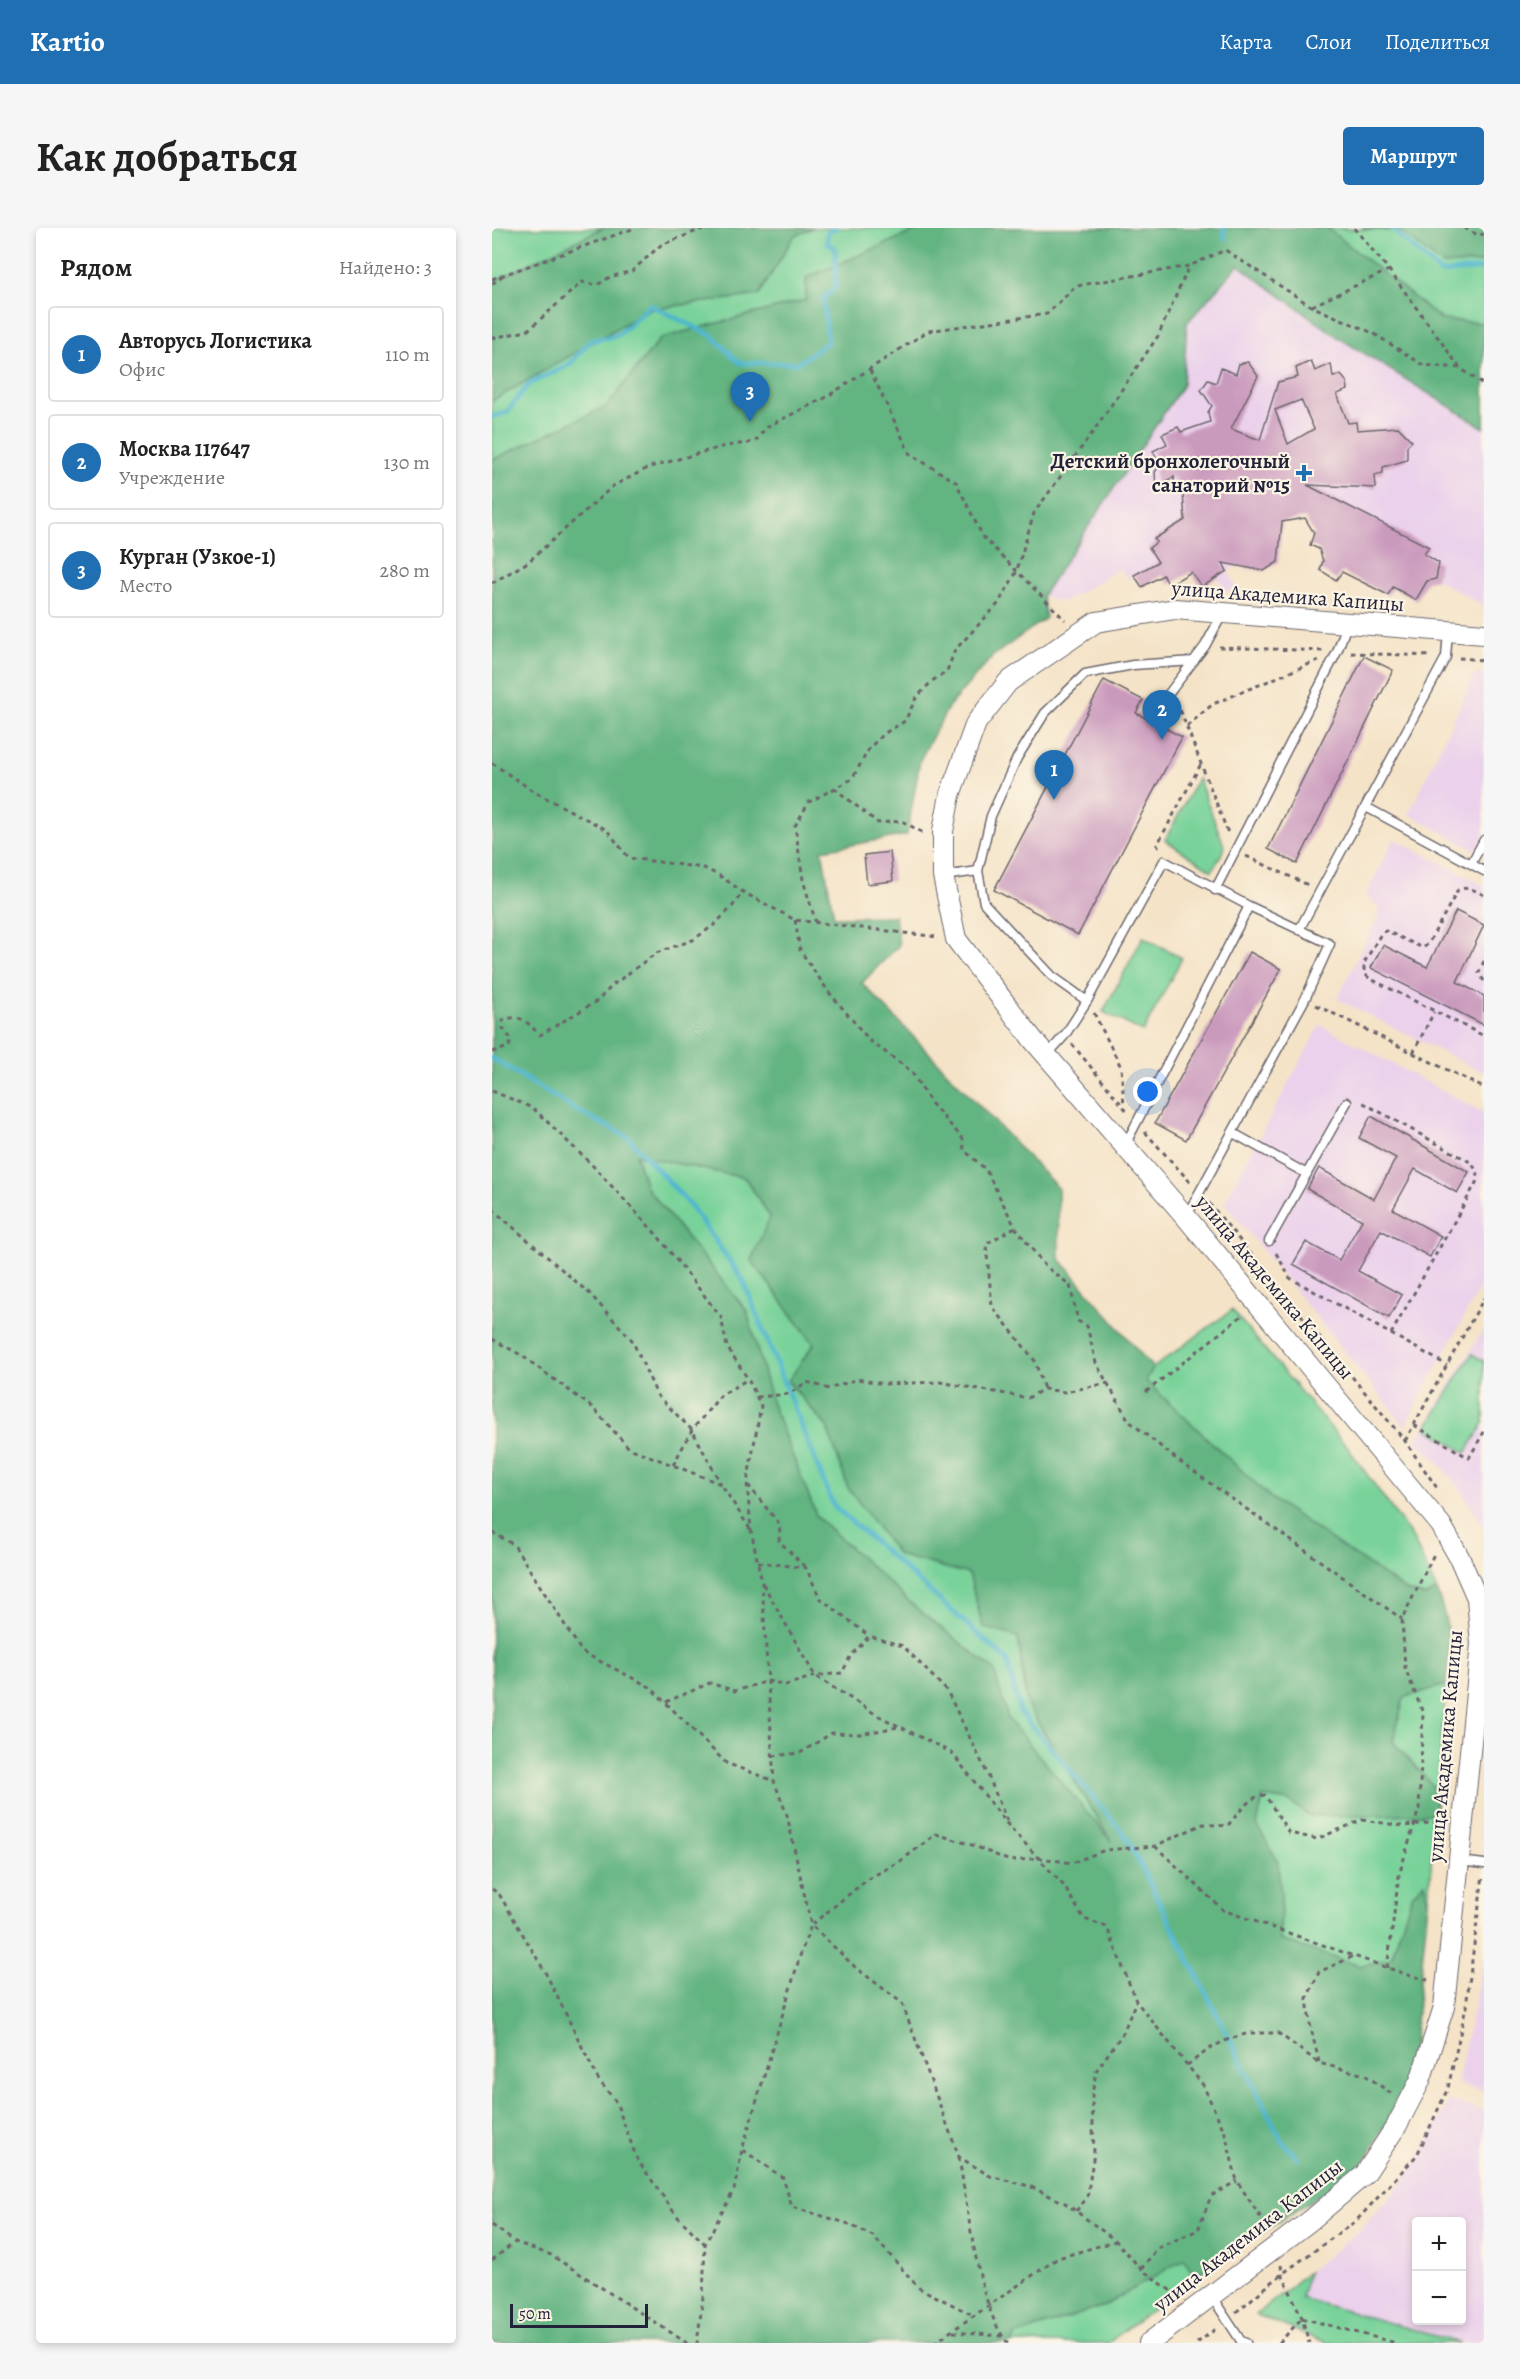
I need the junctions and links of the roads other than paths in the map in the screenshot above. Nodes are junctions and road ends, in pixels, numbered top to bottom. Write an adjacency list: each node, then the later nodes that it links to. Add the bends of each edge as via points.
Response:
1 (1223, 612): 2 (street, улица Академика Капицы); 5 (lane); 12 (street, улица Академика Капицы, via 1175,609 1096,622 1008,682 976,723 950,795 943,831)
2 (1348, 622): 3 (street, улица Академика Капицы); 13 (lane, via 1337,652)
3 (1448, 631): 4 (street, улица Академика Капицы); 7 (lane, via 1446,657)
4 (1484, 634)
5 (1194, 661): 6 (lane); 10 (lane, via 1133,665 1085,674 1046,713 1017,758 991,816)
6 (1154, 713)
7 (1366, 807): 9 (lane); 15 (lane)
8 (1484, 840): 9 (lane)
9 (1471, 864): 11 (lane)
10 (978, 871): 12 (lane); 16 (lane, via 984,903 1052,976)
11 (1484, 871)
12 (943, 876): 17 (street, улица Академика Капицы, via 956,939)
13 (1215, 890): 14 (lane); 16 (lane, via 1164,861)
14 (1249, 906): 15 (lane); 20 (lane)
15 (1299, 930): 19 (lane, via 1330,944 1305,999)
16 (1087, 1001): 17 (lane)
17 (1046, 1056): 20 (street, улица Академика Капицы)
18 (1347, 1102): 21 (lane)
19 (1233, 1132): 21 (lane); 22 (lane)
20 (1124, 1147): 22 (street, улица Академика Капицы)
21 (1307, 1174): 23 (lane)
22 (1186, 1217): 24 (street, улица Академика Капицы, via 1441,1525 1477,1598)
23 (1269, 1241)
24 (1482, 1622): 25 (street, улица Академика Капицы)
25 (1460, 1861): 26 (lane); 27 (street, улица Академика Капицы, via 1444,2007 1420,2081 1397,2125 1365,2174)
26 (1484, 1864)
27 (1212, 2296): 28 (lane); 29 (street, улица Академика Капицы)
28 (1242, 2342)
29 (1149, 2343)

